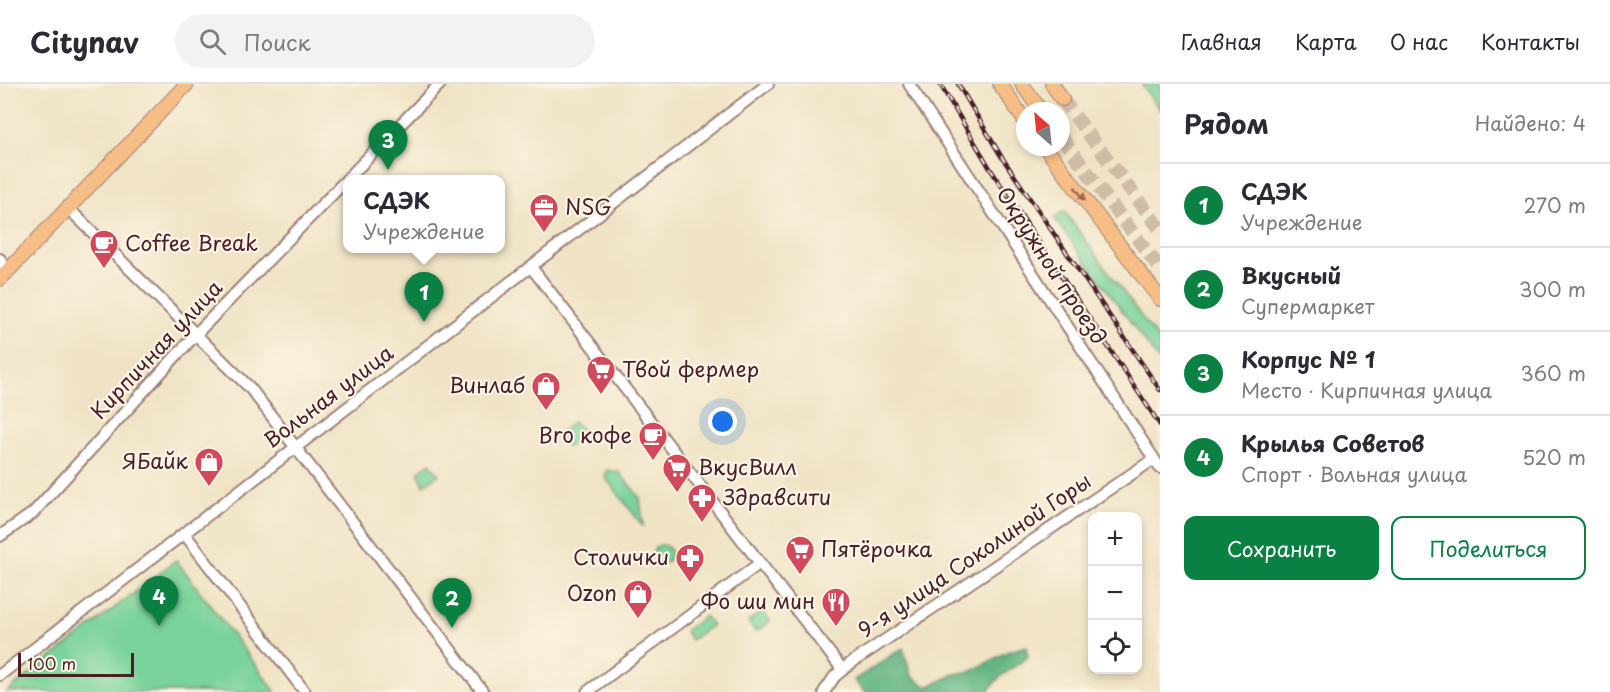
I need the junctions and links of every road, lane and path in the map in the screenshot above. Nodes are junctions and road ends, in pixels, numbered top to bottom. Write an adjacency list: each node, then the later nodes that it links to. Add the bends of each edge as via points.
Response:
1 (187, 84): 14 (main road)
2 (440, 84): 12 (street, Кирпичная улица)
3 (768, 84): 16 (street, Вольная улица)
4 (909, 84): 21 (street, Окружной проезд)
5 (1000, 84): 10 (main road)
6 (1022, 84): 9 (main road)
7 (1052, 84): 8 (main road)
8 (1062, 99)
9 (1035, 102)
10 (1016, 108)
11 (1052, 156): 18 (main road, one-way to 18)
12 (351, 175)
13 (343, 183): 19 (street, Кирпичная улица)
14 (69, 210): 17 (main road); 19 (street)
15 (0, 259): 17 (street)
16 (531, 267): 20 (street, Вольная улица); 24 (street)
17 (4, 275)
18 (1160, 299)
19 (196, 334): 20 (street, via 250,388); 23 (street, Кирпичная улица, via 33,513)
20 (297, 447): 22 (street, Вольная улица); 28 (street)
21 (1157, 464): 25 (street, 9-я улица Соколиной Горы)
22 (184, 533): 26 (street, Вольная улица); 27 (street)
23 (0, 536)
24 (760, 563): 25 (street); 29 (street)
25 (842, 669): 30 (street, 9-я улица Соколиной Горы)
26 (0, 675)
27 (305, 692)
28 (483, 692)
29 (587, 692)
30 (824, 692)

